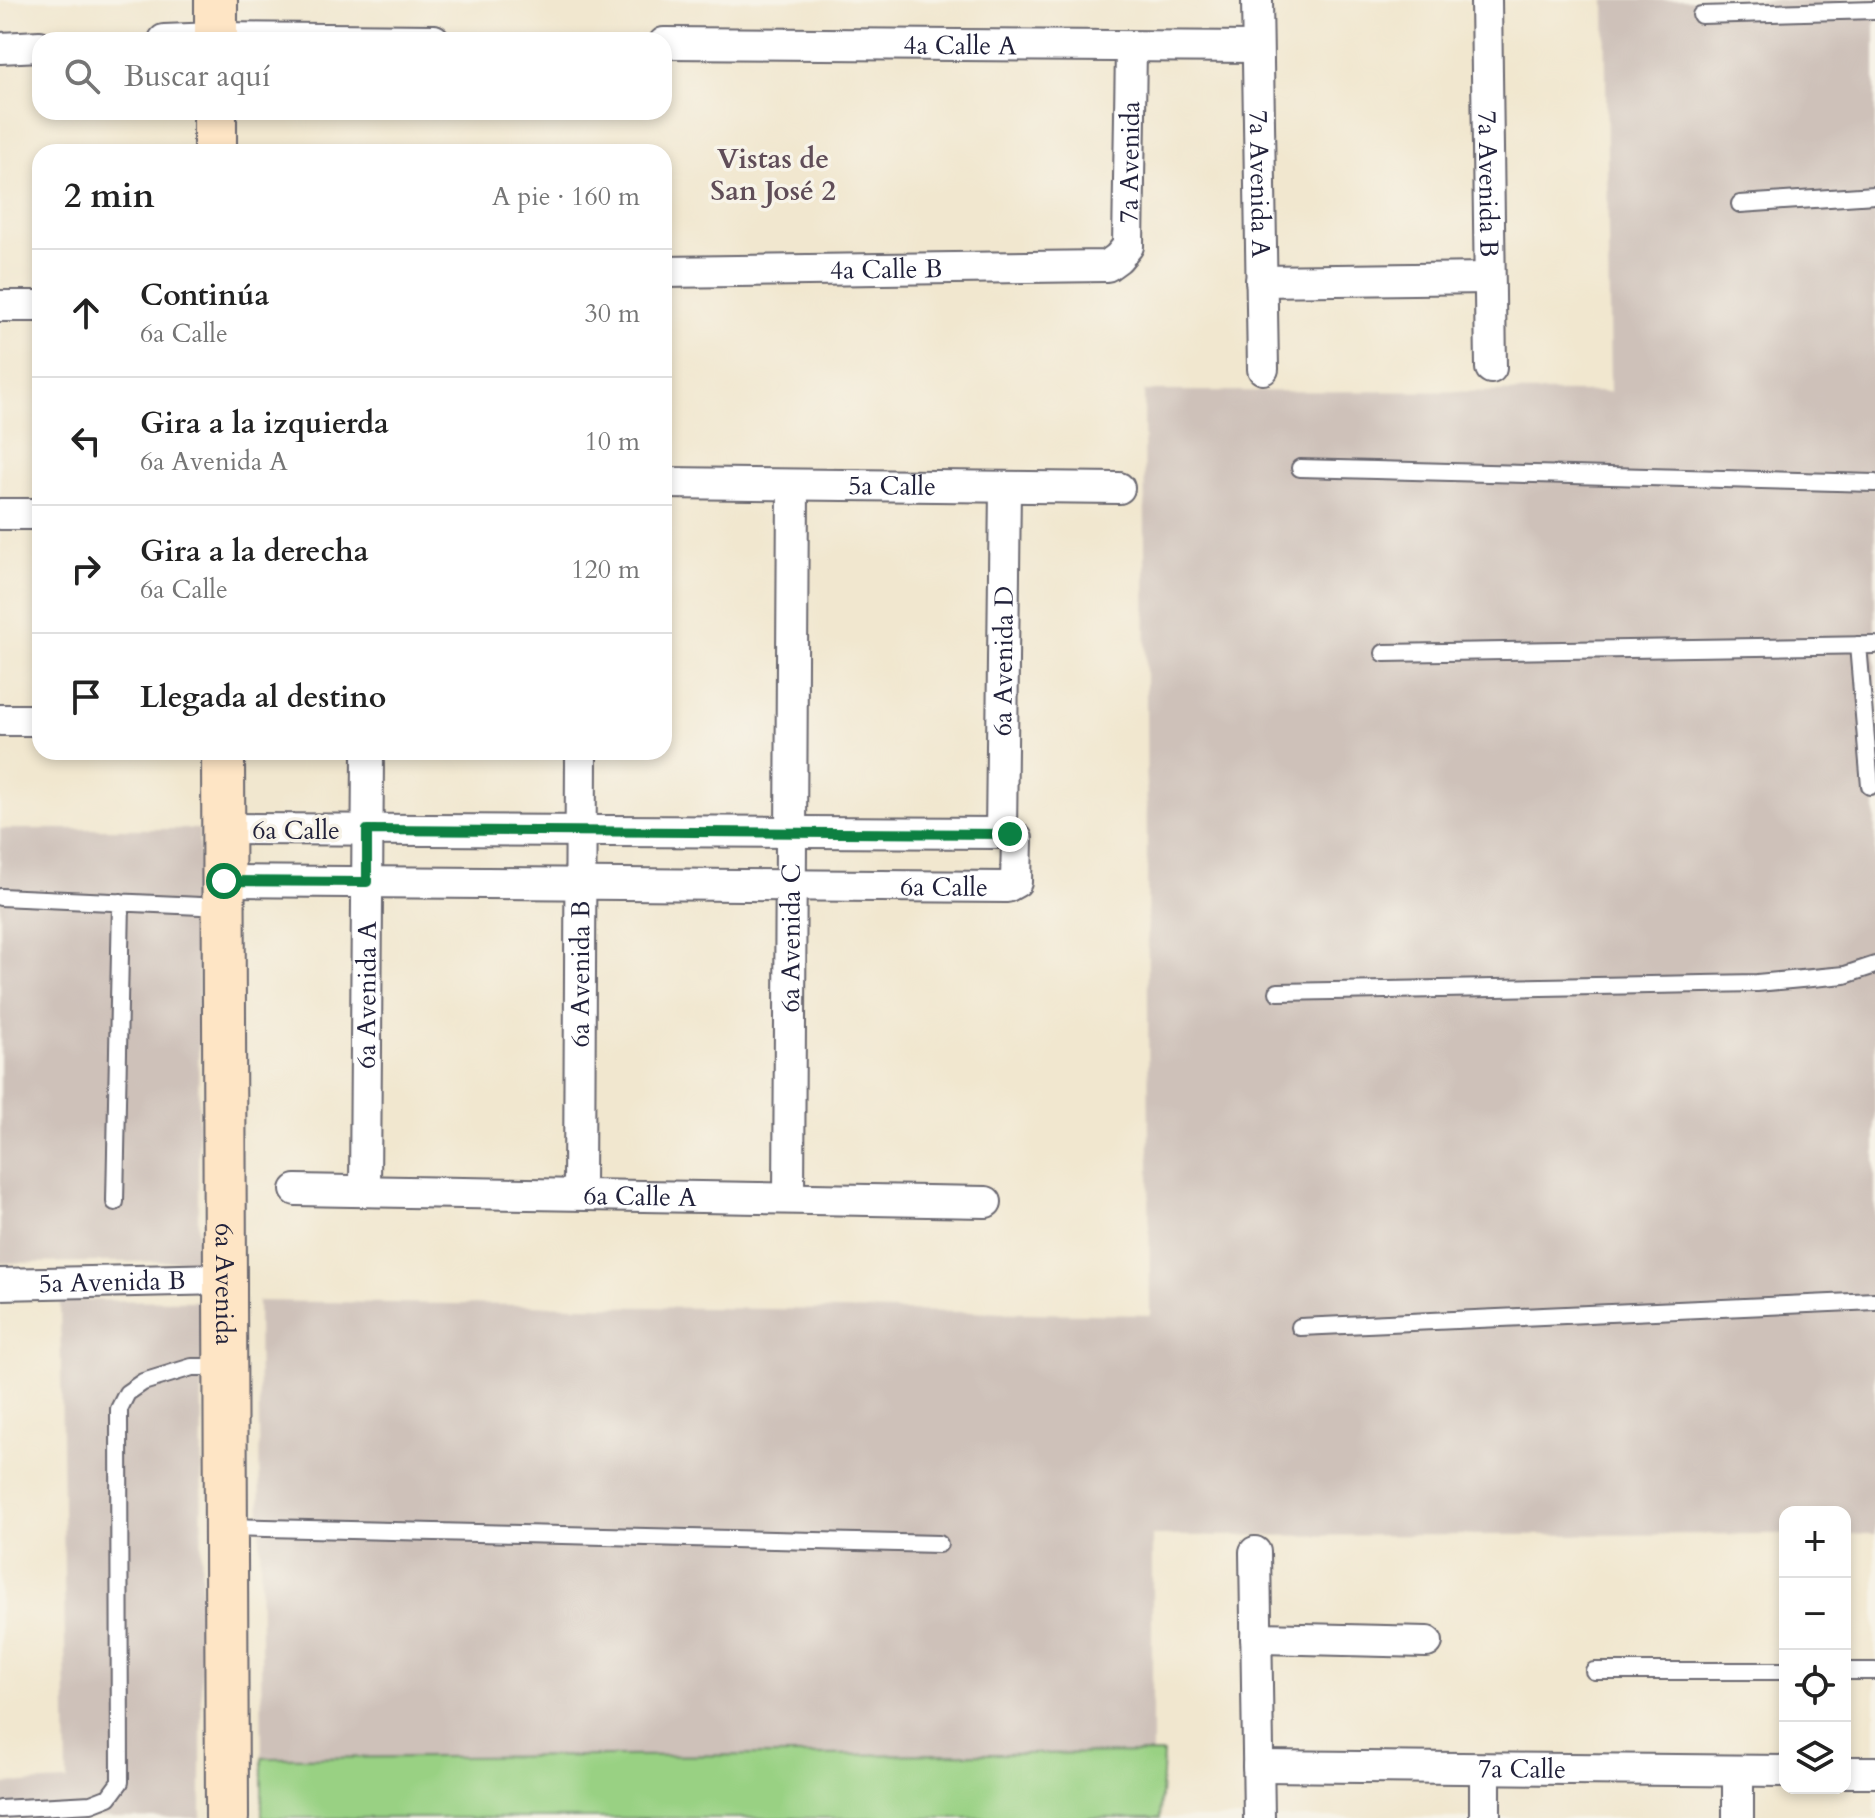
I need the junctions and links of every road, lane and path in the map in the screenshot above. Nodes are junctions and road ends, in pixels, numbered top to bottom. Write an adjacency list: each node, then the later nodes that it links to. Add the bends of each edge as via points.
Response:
1 (1257, 0): 10 (street, 7a Avenida A)
2 (1486, 0): 19 (street, 7a Avenida B)
3 (1875, 10): 4 (lane)
4 (1701, 15)
5 (216, 26): 6 (street); 7 (street)
6 (194, 32)
7 (309, 32)
8 (672, 43): 12 (street, 4a Calle A)
9 (32, 46): 11 (street)
10 (1257, 47): 12 (street, 4a Calle A); 20 (street, 7a Avenida A)
11 (0, 48)
12 (1131, 48): 17 (street, 7a Avenida, via 1128,246)
13 (215, 120): 14 (street)
14 (215, 144)
15 (1875, 195): 16 (lane)
16 (1740, 204)
17 (1107, 266): 18 (street, 4a Calle B)
18 (672, 272)
19 (1489, 278): 20 (street); 23 (street, 7a Avenida B)
20 (1261, 281): 24 (street, 7a Avenida A)
21 (0, 306): 22 (street)
22 (32, 306)
23 (1491, 368)
24 (1263, 369)
25 (1300, 468): 27 (lane)
26 (672, 483): 28 (street, 5a Calle)
27 (1875, 483)
28 (793, 485): 29 (street, 5a Calle); 44 (street, 6a Avenida C)
29 (1005, 487): 30 (street, 5a Calle); 45 (street, 6a Avenida D)
30 (1119, 488)
31 (0, 514): 32 (street)
32 (32, 514)
33 (1867, 645): 34 (lane); 40 (lane)
34 (1384, 653)
35 (0, 720): 36 (street)
36 (32, 720)
37 (223, 760): 41 (street, 6a Avenida)
38 (368, 760): 42 (street, 6a Avenida A)
39 (581, 760): 43 (street, 6a Avenida B)
40 (1870, 786)
41 (224, 829): 42 (street, 6a Calle); 49 (street, 6a Avenida)
42 (367, 830): 43 (street, 6a Calle); 46 (street, 6a Avenida A)
43 (581, 832): 44 (street, 6a Calle); 47 (street, 6a Avenida B)
44 (791, 832): 45 (street, 6a Calle); 48 (street, 6a Avenida C)
45 (1001, 833): 48 (street, 6a Calle, via 1010,834 1018,845 1016,882 1007,887)
46 (367, 882): 47 (street, 6a Calle); 49 (street, 6a Calle); 55 (street, 6a Avenida A)
47 (581, 883): 48 (street, 6a Calle); 56 (street, 6a Avenida B)
48 (791, 884): 57 (street, 6a Avenida C)
49 (224, 894): 51 (lane); 60 (street, 6a Avenida)
50 (0, 897): 51 (lane)
51 (121, 902): 58 (lane)
52 (1875, 965): 53 (lane, via 1845,975 1757,983)
53 (1278, 992)
54 (296, 1190): 55 (street, 6a Calle A)
55 (365, 1191): 56 (street, 6a Calle A)
56 (579, 1194): 57 (street, 6a Calle A)
57 (789, 1198): 59 (street, 6a Calle A)
58 (115, 1202)
59 (986, 1202)
60 (225, 1279): 61 (street, 5a Avenida B); 64 (street, 6a Avenida)
61 (0, 1284)
62 (1875, 1301): 63 (lane)
63 (1300, 1327)
64 (226, 1367): 65 (street, 6a Avenida); 80 (lane, via 192,1367 143,1382 127,1393 119,1409 120,1782 109,1797 91,1804)
65 (226, 1527): 66 (lane); 81 (street, 6a Avenida)
66 (939, 1544)
67 (1255, 1552): 68 (street)
68 (1256, 1638): 69 (street); 74 (street)
69 (1427, 1642)
70 (1594, 1671): 71 (lane)
71 (1779, 1671)
72 (1851, 1671): 73 (lane)
73 (1875, 1671)
74 (1258, 1766): 75 (street, 7a Calle); 82 (street)
75 (1485, 1769): 76 (street, 7a Calle); 83 (street)
76 (1738, 1771): 77 (street, 7a Calle); 84 (street)
77 (1779, 1771)
78 (1851, 1772): 79 (street)
79 (1875, 1772)
80 (0, 1809)
81 (227, 1818)
82 (1259, 1818)
83 (1485, 1818)
84 (1738, 1818)

